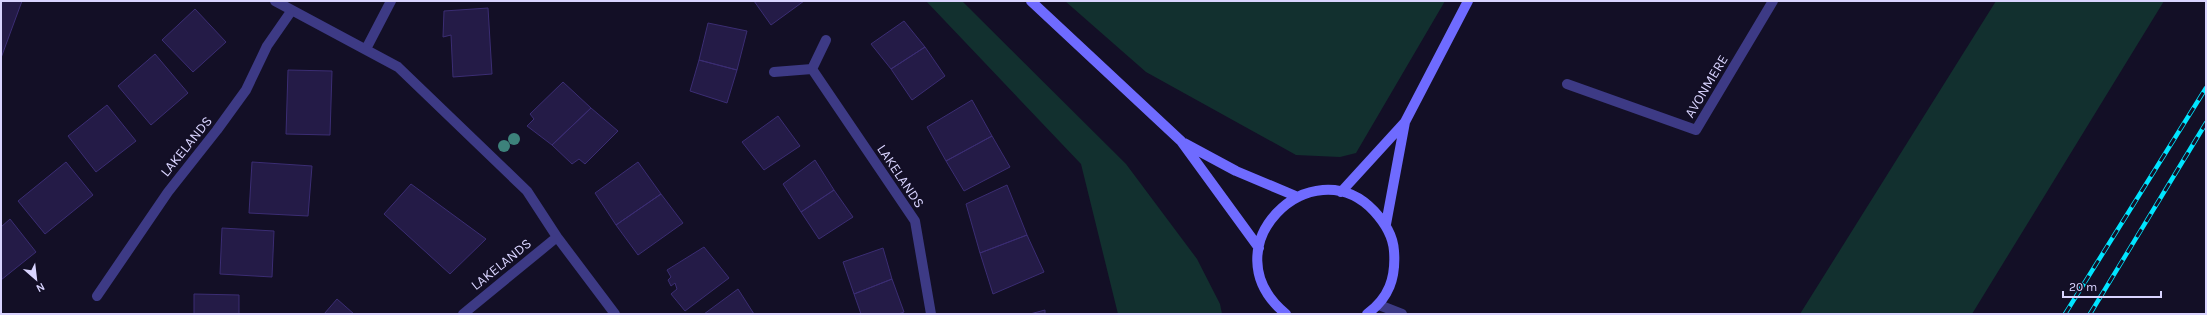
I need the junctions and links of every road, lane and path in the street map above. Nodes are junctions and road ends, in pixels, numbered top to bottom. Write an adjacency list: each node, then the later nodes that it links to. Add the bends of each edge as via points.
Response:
1 (275, 1): 6 (street)
2 (391, 1): 8 (street)
3 (1031, 1): 13 (street)
4 (1468, 1): 12 (street)
5 (1773, 1): 11 (street, AVONMERE, via 1696,130)
6 (292, 10): 8 (street); 19 (street, LAKELANDS, via 267,46 246,90 168,192)
7 (826, 40): 9 (street)
8 (366, 49): 17 (street, via 398,67 527,191)
9 (812, 69): 10 (street); 23 (street, LAKELANDS, via 915,221)
10 (774, 72)
11 (1567, 84)
12 (1405, 122): 14 (street); 16 (street)
13 (1181, 141): 15 (street, via 1236,171); 18 (street)
14 (1340, 192): 15 (street, via 1319,191); 16 (street, via 1366,203)
15 (1298, 197): 18 (street, via 1279,209 1266,227)
16 (1386, 224): 20 (street, via 1394,244 1395,265 1390,286)
17 (557, 236): 21 (street, LAKELANDS); 22 (street)
18 (1258, 248): 24 (street, via 1259,277 1272,303)
19 (97, 296)
20 (1379, 305): 25 (street); 26 (street)
21 (463, 314)
22 (615, 314)
23 (931, 314)
24 (1286, 314)
25 (1367, 314)
26 (1402, 314)

